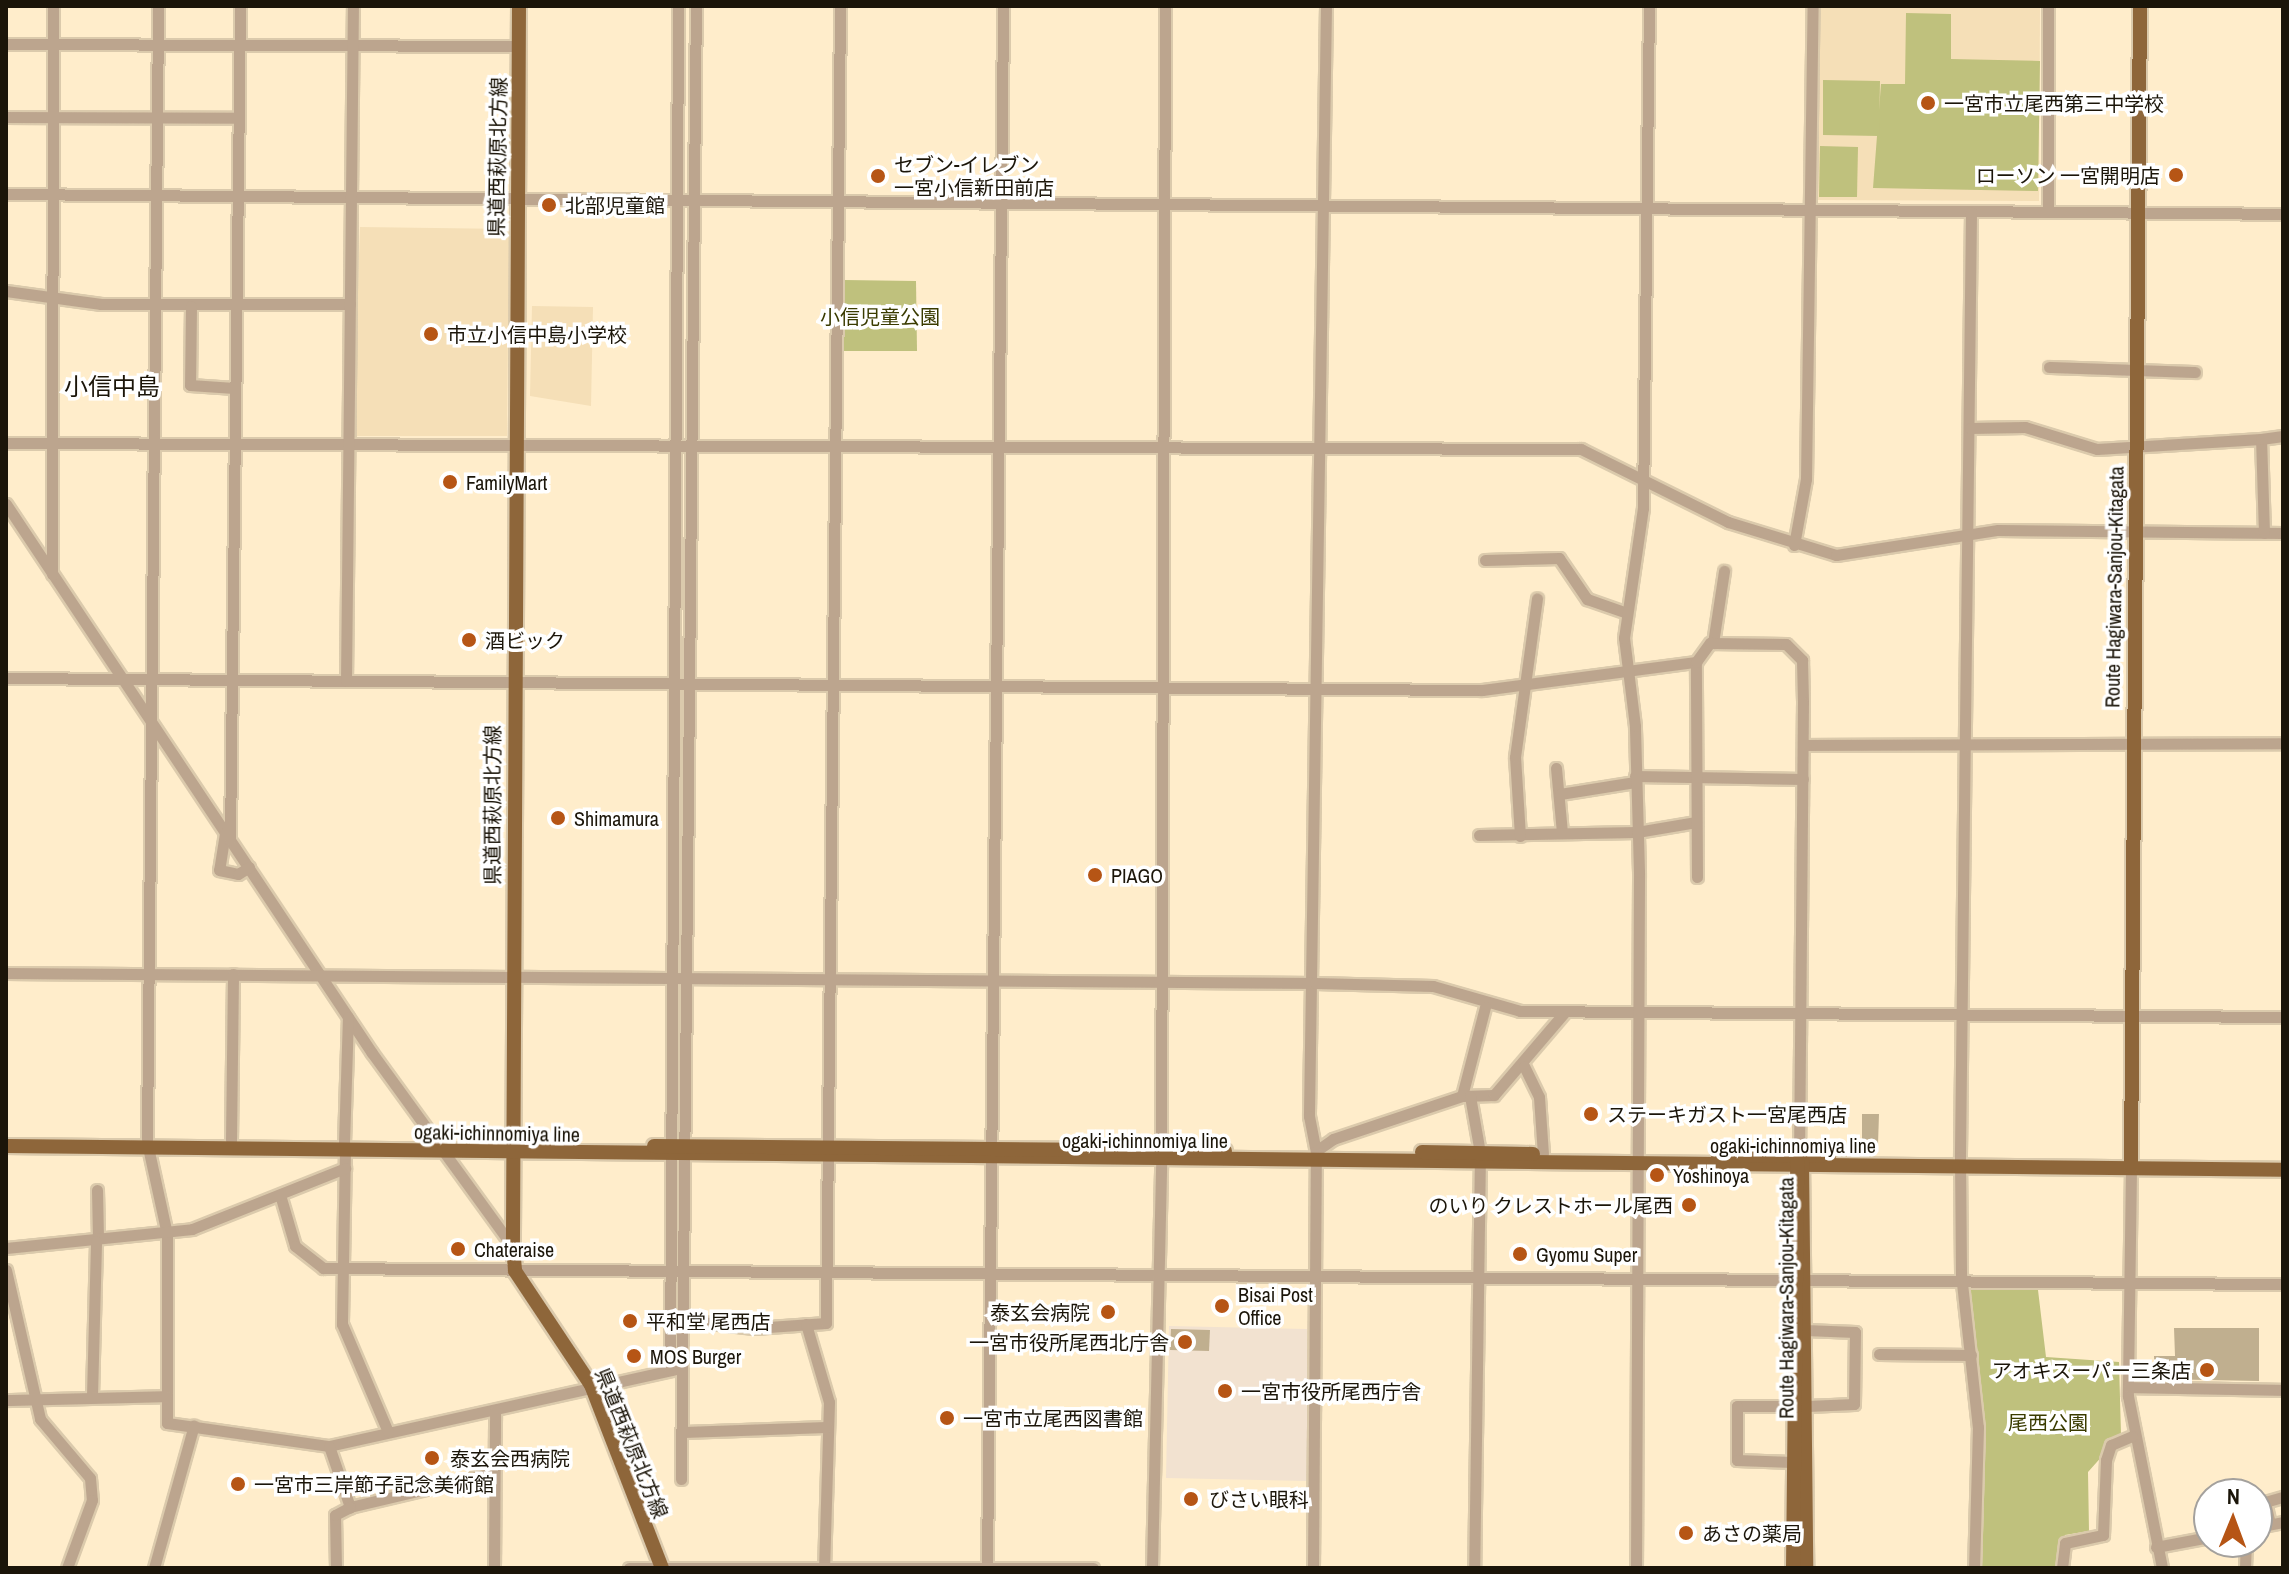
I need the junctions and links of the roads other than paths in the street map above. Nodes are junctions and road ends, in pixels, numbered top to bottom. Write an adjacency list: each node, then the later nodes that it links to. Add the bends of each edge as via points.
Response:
1 (53, 6): 18 (street)
2 (158, 6): 16 (street)
3 (240, 6): 19 (street)
4 (353, 6): 20 (street)
5 (519, 6): 21 (main road, 県道西萩原北方線)
6 (678, 6): 34 (street)
7 (696, 6): 32 (street)
8 (840, 6): 33 (street)
9 (1003, 6): 35 (street)
10 (1165, 6): 36 (street)
11 (1326, 6): 37 (street)
12 (1649, 6): 38 (street)
13 (1813, 6): 39 (street)
14 (2048, 6): 41 (street)
15 (2140, 6): 42 (main road, Route Hagiwara-Sanjou-Kitagata)
16 (156, 42): 18 (street); 19 (street); 22 (street)
17 (6, 44): 18 (street)
18 (57, 44): 24 (street)
19 (240, 45): 20 (street); 25 (street)
20 (351, 45): 21 (street); 30 (street)
21 (518, 46): 31 (main road, 県道西萩原北方線)
22 (154, 116): 24 (street); 25 (street); 28 (street)
23 (6, 117): 24 (street)
24 (58, 117): 27 (street)
25 (239, 118): 29 (street)
26 (6, 194): 27 (street)
27 (55, 195): 28 (street); 45 (street)
28 (152, 197): 29 (street); 46 (street)
29 (237, 198): 30 (street); 48 (street)
30 (351, 200): 31 (street); 47 (street)
31 (516, 200): 34 (street); 60 (main road, 県道西萩原北方線)
32 (696, 201): 33 (street); 34 (street); 64 (street)
33 (838, 202): 35 (street); 65 (street)
34 (678, 203): 63 (street)
35 (1002, 203): 36 (street); 66 (street)
36 (1165, 205): 37 (street); 67 (street)
37 (1324, 206): 38 (street); 68 (street)
38 (1647, 209): 39 (street); 70 (street)
39 (1811, 210): 40 (street); 76 (street, via 1806,479)
40 (1971, 212): 41 (street); 54 (street)
41 (2048, 212): 42 (street)
42 (2138, 213): 43 (street); 51 (main road, Route Hagiwara-Sanjou-Kitagata)
43 (2283, 214)
44 (6, 291): 45 (street)
45 (51, 294): 46 (street); 62 (street)
46 (153, 304): 49 (street); 59 (street)
47 (350, 304): 48 (street); 58 (street)
48 (236, 305): 49 (street); 53 (street)
49 (191, 306): 53 (street, via 190,385)
50 (2049, 367): 51 (street)
51 (2136, 367): 52 (street); 69 (main road, Route Hagiwara-Sanjou-Kitagata)
52 (2195, 372)
53 (234, 388): 56 (street)
54 (1970, 428): 69 (street, via 2025,427 2077,445); 75 (street)
55 (2283, 436): 57 (street)
56 (233, 439): 58 (street); 59 (street); 88 (street)
57 (2261, 439): 69 (street); 73 (street)
58 (349, 441): 60 (street); 89 (street)
59 (152, 442): 62 (street); 87 (street)
60 (514, 442): 63 (street); 90 (main road, 県道西萩原北方線)
61 (6, 443): 62 (street)
62 (54, 443): 79 (street)
63 (676, 443): 64 (street); 92 (street)
64 (692, 443): 65 (street); 91 (street)
65 (837, 444): 66 (street); 94 (street)
66 (998, 445): 67 (street); 95 (street)
67 (1163, 446): 68 (street); 96 (street)
68 (1321, 447): 70 (street, via 1581,449); 97 (street)
69 (2135, 448): 72 (main road, Route Hagiwara-Sanjou-Kitagata)
70 (1644, 476): 76 (street, via 1728,522); 81 (street, via 1642,542)
71 (6, 504): 79 (street)
72 (2135, 531): 73 (street); 75 (street); 102 (main road, Route Hagiwara-Sanjou-Kitagata)
73 (2264, 533): 74 (street)
74 (2283, 533)
75 (1967, 534): 76 (street, via 1836,555); 101 (street)
76 (1794, 545)
77 (1485, 560): 81 (street, via 1559,558 1587,599)
78 (1724, 571): 82 (street)
79 (52, 574): 86 (street)
80 (1537, 599): 93 (street)
81 (1627, 613): 84 (street)
82 (1713, 643): 83 (street); 100 (street, via 1795,649)
83 (1696, 662): 84 (street); 104 (street)
84 (1627, 666): 93 (street); 105 (street)
85 (6, 678): 86 (street)
86 (122, 680): 87 (street); 98 (street)
87 (150, 680): 88 (street); 98 (street)
88 (232, 680): 89 (street); 113 (street)
89 (346, 681): 90 (street)
90 (512, 681): 92 (street); 120 (main road, 県道西萩原北方線)
91 (687, 681): 92 (street); 94 (street); 122 (street)
92 (671, 682): 121 (street)
93 (1528, 683): 97 (street); 112 (street, via 1514,773)
94 (832, 686): 95 (street); 123 (street)
95 (994, 686): 96 (street); 124 (street)
96 (1161, 687): 97 (street); 125 (street)
97 (1320, 688): 126 (street)
98 (149, 721): 113 (street); 117 (street)
99 (2283, 743): 102 (street)
100 (1803, 745): 101 (street); 106 (street)
101 (1968, 746): 102 (street); 131 (street)
102 (2132, 747): 132 (main road, Route Hagiwara-Sanjou-Kitagata)
103 (1556, 768): 107 (street)
104 (1693, 772): 105 (street); 106 (street); 108 (street)
105 (1635, 779): 107 (street); 109 (street)
106 (1803, 779): 130 (street)
107 (1560, 794): 110 (street)
108 (1696, 822): 109 (street); 115 (street)
109 (1637, 832): 110 (street); 129 (street)
110 (1562, 833): 112 (street)
111 (1479, 835): 112 (street)
112 (1520, 836)
113 (228, 837): 114 (street); 114 (street, via 219,870 238,874)
114 (249, 867): 119 (street)
115 (1697, 877)
116 (6, 973): 117 (street)
117 (149, 974): 118 (street); 139 (street)
118 (233, 974): 119 (street); 138 (street)
119 (322, 976): 120 (street); 133 (street)
120 (512, 977): 121 (street); 143 (main road, 県道西萩原北方線)
121 (671, 979): 122 (street); 144 (street)
122 (685, 979): 123 (street); 144 (street)
123 (829, 981): 124 (street); 145 (street)
124 (993, 982): 125 (street); 146 (street)
125 (1161, 983): 126 (street); 148 (street)
126 (1315, 983): 127 (street, via 1433,986); 149 (street, via 1309,1116)
127 (1485, 1007): 128 (street); 136 (street)
128 (1565, 1012): 129 (street); 135 (street)
129 (1638, 1012): 130 (street); 151 (street)
130 (1799, 1013): 131 (street); 153 (street)
131 (1964, 1015): 132 (street); 154 (street)
132 (2131, 1016): 134 (street); 155 (main road, Route Hagiwara-Sanjou-Kitagata)
133 (348, 1017): 141 (street); 142 (street)
134 (2283, 1017)
135 (1524, 1066): 136 (street, via 1494,1095); 147 (street, via 1539,1097)
136 (1466, 1096): 149 (street, via 1333,1139); 150 (street)
137 (6, 1137): 139 (main road, ogaki-ichinnomiya line)
138 (231, 1140): 139 (main road, ogaki-ichinnomiya line); 141 (main road, ogaki-ichinnomiya line)
139 (148, 1143): 140 (main road, ogaki-ichinnomiya line); 141 (main road, ogaki-ichinnomiya line); 160 (street)
140 (6, 1146)
141 (344, 1146): 142 (main road, ogaki-ichinnomiya line); 156 (street)
142 (441, 1148): 143 (main road, ogaki-ichinnomiya line); 162 (street)
143 (513, 1149): 144 (main road, ogaki-ichinnomiya line); 162 (main road, 県道西萩原北方線)
144 (677, 1151): 145 (main road, ogaki-ichinnomiya line); 168 (street); 169 (street)
145 (825, 1151): 146 (main road, ogaki-ichinnomiya line); 167 (street)
146 (990, 1153): 148 (main road, ogaki-ichinnomiya line); 170 (street)
147 (1543, 1154): 150 (main road, ogaki-ichinnomiya line); 151 (main road, ogaki-ichinnomiya line)
148 (1161, 1155): 149 (main road, ogaki-ichinnomiya line); 171 (street)
149 (1316, 1156): 150 (main road, ogaki-ichinnomiya line); 172 (street)
150 (1478, 1158): 151 (main road, ogaki-ichinnomiya line); 173 (street)
151 (1638, 1158): 153 (main road, ogaki-ichinnomiya line); 174 (street)
152 (2283, 1161): 155 (main road, ogaki-ichinnomiya line)
153 (1800, 1162): 154 (main road, ogaki-ichinnomiya line); 175 (main road, Route Hagiwara-Sanjou-Kitagata)
154 (1960, 1162): 155 (main road, ogaki-ichinnomiya line); 176 (street)
155 (2130, 1164): 157 (main road, ogaki-ichinnomiya line); 177 (street)
156 (345, 1168): 159 (street); 164 (street)
157 (2283, 1170)
158 (97, 1190): 161 (street)
159 (281, 1198): 160 (street); 164 (street, via 295,1246 323,1268)
160 (167, 1234): 161 (street); 190 (street)
161 (97, 1240): 163 (street); 189 (street)
162 (513, 1247): 166 (main road, 県道西萩原北方線)
163 (6, 1248)
164 (344, 1268): 166 (street); 198 (street, via 342,1324)
165 (6, 1270): 191 (street)
166 (515, 1271): 168 (street); 187 (main road, 県道西萩原北方線)
167 (825, 1272): 169 (street); 170 (street); 180 (street, via 826,1323)
168 (670, 1273): 169 (street); 185 (street)
169 (684, 1273): 179 (street)
170 (989, 1274): 171 (street); 215 (street)
171 (1159, 1275): 172 (street); 217 (street)
172 (1316, 1277): 173 (street); 218 (street)
173 (1475, 1280): 174 (street); 219 (street)
174 (1637, 1280): 175 (street); 220 (street)
175 (1799, 1280): 176 (street); 181 (main road, Route Hagiwara-Sanjou-Kitagata); 193 (main road, Route Hagiwara-Sanjou-Kitagata)
176 (1964, 1282): 177 (street); 183 (street)
177 (2128, 1284): 178 (street); 186 (street)
178 (2283, 1284)
179 (684, 1320): 180 (street, via 754,1328); 184 (street)
180 (806, 1324): 197 (street, via 827,1388)
181 (1805, 1330): 194 (main road, Route Hagiwara-Sanjou-Kitagata); 194 (street, via 1855,1332 1854,1404)
182 (1879, 1354): 183 (street)
183 (1971, 1355): 223 (street, via 1980,1501)
184 (683, 1367): 185 (street); 199 (street)
185 (670, 1370): 187 (street)
186 (2128, 1387): 188 (street); 200 (street)
187 (593, 1388): 195 (street); 208 (main road, 県道西萩原北方線)
188 (2283, 1390)
189 (92, 1396): 190 (street); 191 (street)
190 (167, 1396): 196 (street, via 167,1423)
191 (36, 1399): 192 (street); 210 (street, via 44,1426 90,1478 92,1500)
192 (6, 1400)
193 (1791, 1406): 202 (main road, Route Hagiwara-Sanjou-Kitagata); 202 (street, via 1737,1406 1737,1460)
194 (1807, 1406): 222 (main road, Route Hagiwara-Sanjou-Kitagata)
195 (495, 1410): 198 (street); 203 (street)
196 (194, 1425): 201 (street); 211 (street)
197 (828, 1427): 199 (street); 209 (street)
198 (388, 1432): 201 (street)
199 (682, 1432): 204 (street)
200 (2132, 1436): 207 (street); 224 (street, via 2111,1445 2106,1460 2103,1535 2065,1543)
201 (329, 1446): 205 (street)
202 (1792, 1462): 221 (main road, Route Hagiwara-Sanjou-Kitagata)
203 (494, 1473): 205 (street); 213 (street)
204 (681, 1479)
205 (350, 1507): 212 (street, via 335,1515)
206 (2193, 1540): 207 (street)
207 (2156, 1547): 225 (street)
208 (662, 1567): 209 (street); 214 (street)
209 (824, 1567): 215 (street)
210 (67, 1568)
211 (154, 1568)
212 (336, 1568)
213 (494, 1568)
214 (629, 1568)
215 (987, 1568): 216 (street)
216 (1093, 1568)
217 (1152, 1568)
218 (1313, 1568)
219 (1474, 1568)
220 (1636, 1568)
221 (1793, 1568)
222 (1806, 1568)
223 (1974, 1568)
224 (2062, 1568)
225 (2162, 1568)

